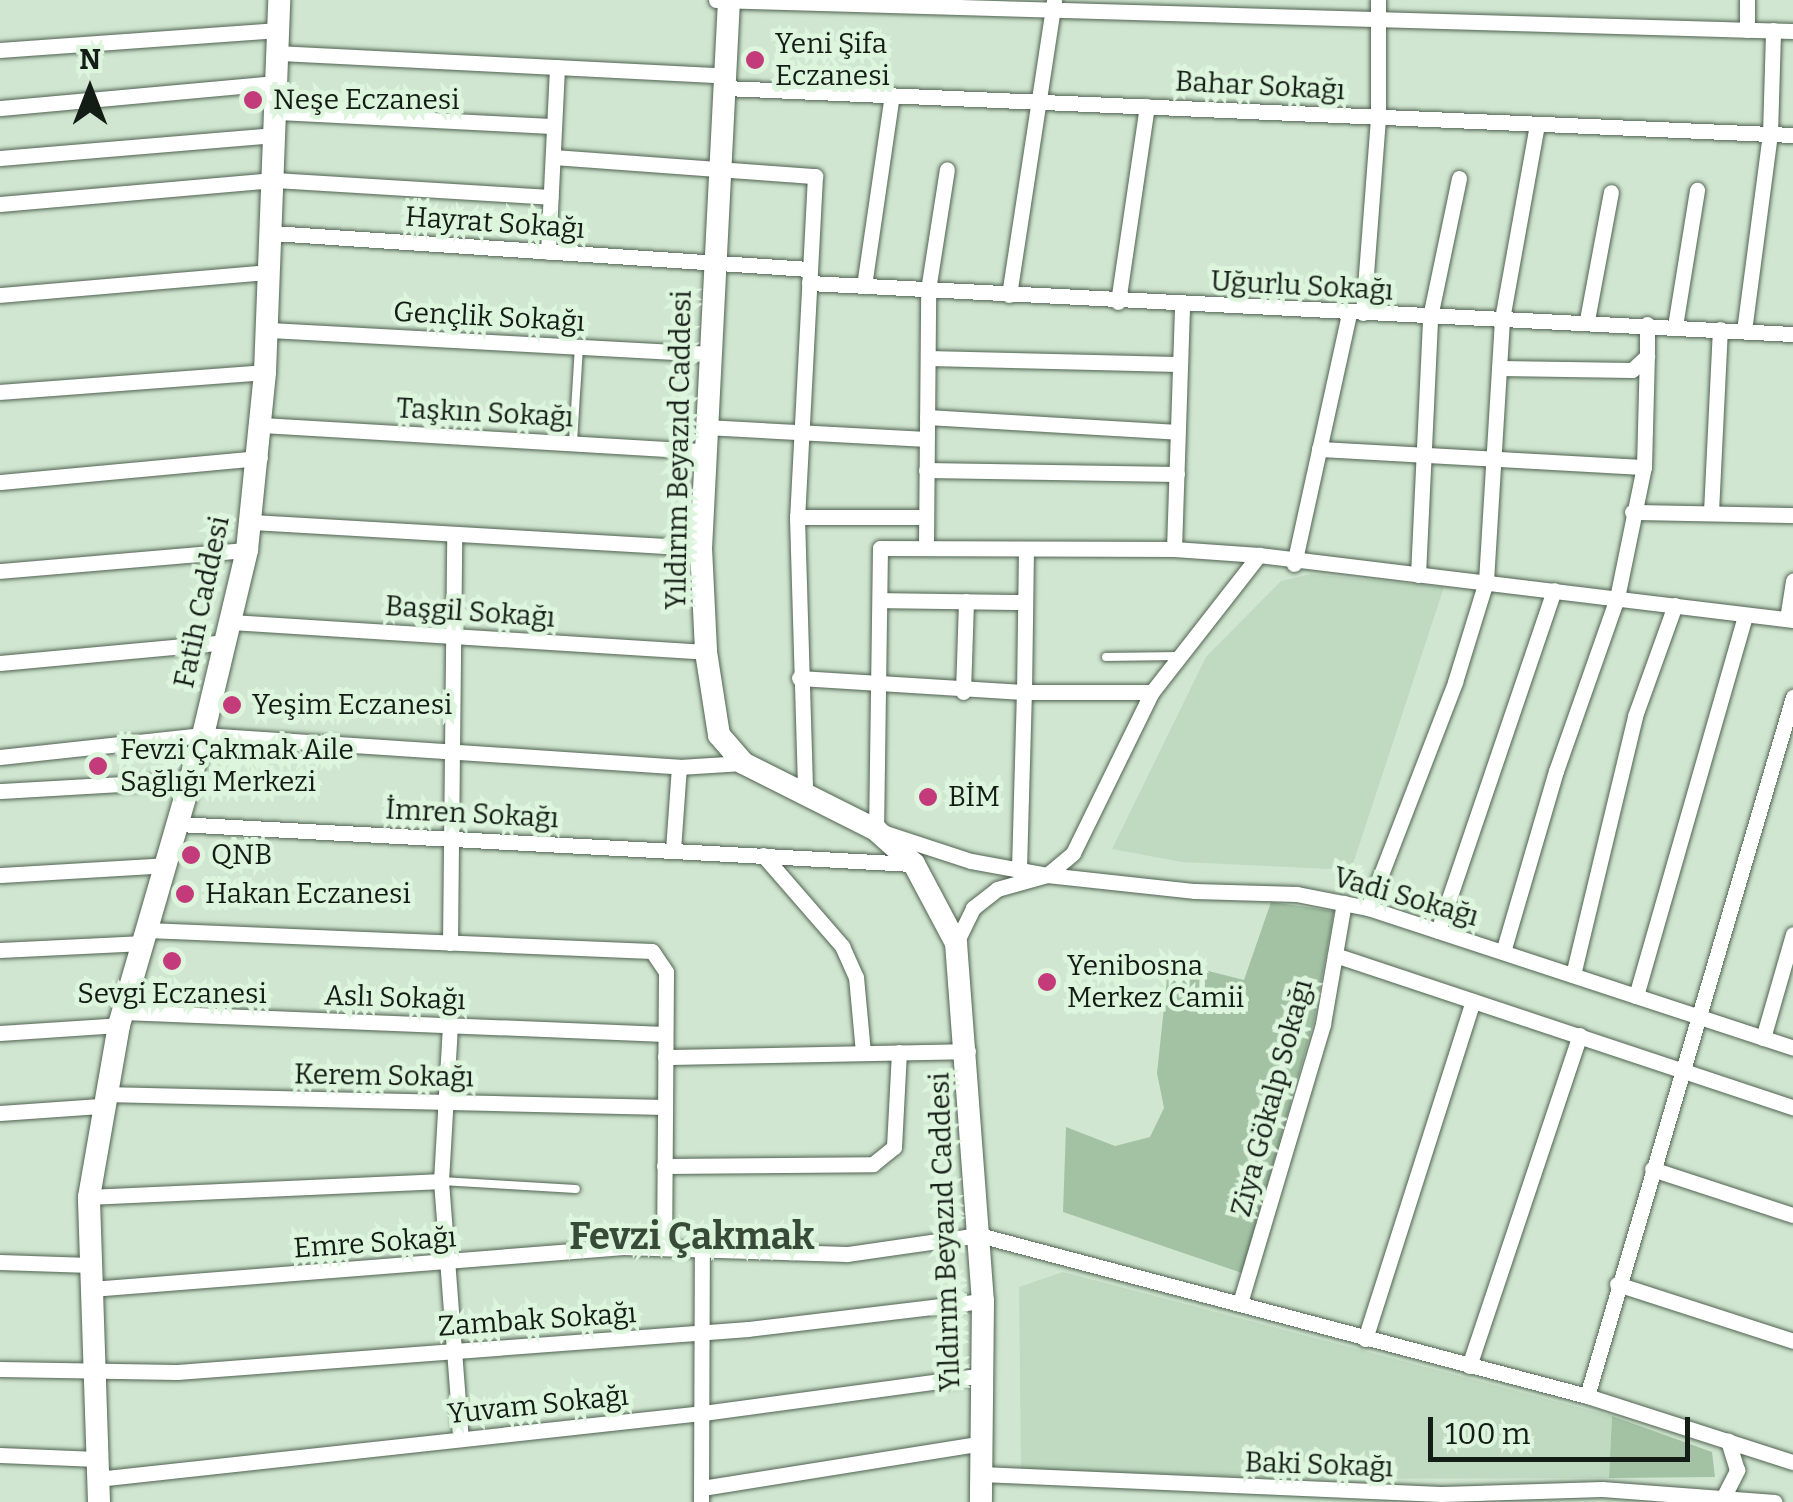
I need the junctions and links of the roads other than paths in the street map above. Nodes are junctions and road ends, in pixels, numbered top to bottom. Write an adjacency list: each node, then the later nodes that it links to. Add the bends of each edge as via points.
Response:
1 (279, 0): 11 (main road, Fatih Caddesi)
2 (716, 0): 3 (street)
3 (729, 0): 6 (street); 14 (main road, Yıldırım Beyazıd Caddesi)
4 (1378, 0): 7 (street)
5 (1747, 0): 8 (street)
6 (1053, 5): 7 (street); 17 (street)
7 (1380, 19): 8 (street); 20 (street)
8 (1747, 30): 9 (street)
9 (1773, 30): 10 (street); 24 (street)
10 (1793, 31)
11 (278, 41): 12 (street, Bahar Sokağı); 13 (street, Bahar Sokağı); 15 (main road, Fatih Caddesi)
12 (0, 50)
13 (556, 67): 14 (street, Bahar Sokağı); 23 (street)
14 (725, 82): 16 (street, Bahar Sokağı); 29 (main road, Yıldırım Beyazıd Caddesi)
15 (277, 83): 19 (street); 21 (main road, Fatih Caddesi)
16 (892, 95): 17 (street, Bahar Sokağı); 41 (street)
17 (1038, 102): 18 (street, Bahar Sokağı); 44 (street)
18 (1147, 106): 20 (street, Bahar Sokağı); 45 (street)
19 (0, 108)
20 (1378, 117): 22 (street, Bahar Sokağı); 47 (street)
21 (276, 124): 23 (street); 27 (street); 31 (main road, Fatih Caddesi)
22 (1537, 124): 24 (street, Bahar Sokağı); 49 (street)
23 (554, 126): 26 (street)
24 (1770, 134): 25 (street, Bahar Sokağı); 55 (street)
25 (1793, 135)
26 (554, 157): 29 (street); 34 (street)
27 (0, 158)
28 (947, 168): 42 (street)
29 (721, 170): 38 (main road, Yıldırım Beyazıd Caddesi); 40 (street, via 815,176)
30 (1459, 178): 48 (street)
31 (274, 180): 34 (street); 35 (street); 36 (main road, Fatih Caddesi)
32 (1696, 190): 52 (street)
33 (1611, 192): 50 (street)
34 (550, 197): 37 (street)
35 (0, 204)
36 (272, 233): 37 (street, Hayrat Sokağı); 39 (main road, Fatih Caddesi)
37 (548, 252): 38 (street, Hayrat Sokağı)
38 (714, 264): 40 (street, Uğurlu Sokağı); 58 (main road, Yıldırım Beyazıd Caddesi)
39 (271, 272): 43 (street); 53 (main road, Fatih Caddesi)
40 (809, 276): 41 (street, Uğurlu Sokağı); 67 (street)
41 (864, 286): 42 (street, Uğurlu Sokağı)
42 (928, 290): 44 (street, Uğurlu Sokağı); 60 (street)
43 (0, 295)
44 (1009, 295): 45 (street, Uğurlu Sokağı)
45 (1118, 302): 46 (street, Uğurlu Sokağı)
46 (1182, 304): 47 (street, Uğurlu Sokağı); 61 (street)
47 (1356, 313): 48 (street, Uğurlu Sokağı); 72 (street)
48 (1430, 317): 49 (street, Uğurlu Sokağı); 73 (street)
49 (1502, 319): 50 (street, Uğurlu Sokağı); 62 (street)
50 (1587, 320): 51 (street, Uğurlu Sokağı)
51 (1647, 324): 52 (street, Uğurlu Sokağı); 59 (street)
52 (1675, 326): 54 (street, Uğurlu Sokağı)
53 (268, 330): 57 (street, Gençlik Sokağı); 63 (main road, Fatih Caddesi)
54 (1720, 330): 55 (street, Uğurlu Sokağı); 81 (street)
55 (1744, 331): 56 (street, Uğurlu Sokağı)
56 (1793, 334)
57 (579, 347): 58 (street, Gençlik Sokağı); 71 (lane)
58 (708, 354): 69 (main road, Yıldırım Beyazıd Caddesi)
59 (1646, 356): 62 (street, via 1632,370); 76 (street)
60 (928, 358): 61 (street); 65 (street)
61 (1177, 364): 68 (street)
62 (1499, 368): 75 (street)
63 (265, 372): 64 (street); 66 (main road, Fatih Caddesi)
64 (0, 392)
65 (927, 417): 68 (street); 70 (street)
66 (262, 425): 71 (street, Taşkın Sokağı); 74 (main road, Fatih Caddesi)
67 (799, 432): 69 (street, Taşkın Sokağı); 70 (street, Taşkın Sokağı); 83 (street)
68 (1178, 432): 78 (street)
69 (705, 439): 71 (street, Taşkın Sokağı); 89 (main road, Yıldırım Beyazıd Caddesi)
70 (927, 439): 77 (street)
71 (572, 443)
72 (1319, 449): 73 (street); 95 (street)
73 (1424, 455): 75 (street); 97 (street)
74 (260, 458): 79 (street); 86 (main road, Fatih Caddesi)
75 (1494, 458): 76 (street); 99 (street)
76 (1644, 467): 80 (street)
77 (926, 470): 78 (street); 85 (street)
78 (1177, 474): 92 (street)
79 (0, 482)
80 (1632, 512): 81 (street); 101 (street)
81 (1711, 512): 82 (street)
82 (1793, 515)
83 (798, 517): 84 (street); 114 (street)
84 (879, 517): 85 (street); 90 (street)
85 (926, 517): 88 (street)
86 (251, 522): 87 (street); 93 (main road, Fatih Caddesi)
87 (454, 534): 89 (street); 109 (street)
88 (926, 544): 90 (street); 91 (street)
89 (702, 548): 110 (main road, Yıldırım Beyazıd Caddesi)
90 (880, 548): 102 (street)
91 (1026, 549): 92 (street); 104 (street)
92 (1174, 549): 94 (street)
93 (247, 550): 96 (street); 108 (main road, Fatih Caddesi)
94 (1260, 556): 95 (street); 111 (street)
95 (1294, 564): 97 (street)
96 (0, 571)
97 (1418, 575): 99 (street)
98 (1793, 580): 107 (street)
99 (1486, 581): 100 (street); 139 (street, via 1456,682)
100 (1554, 590): 101 (street); 140 (street)
101 (1618, 598): 105 (street); 146 (street, via 1556,770)
102 (880, 600): 103 (street); 115 (street)
103 (966, 601): 104 (street); 116 (street)
104 (1025, 602): 117 (street)
105 (1675, 606): 106 (street); 148 (street, via 1635,716)
106 (1746, 615): 107 (street); 149 (street)
107 (1790, 620)
108 (229, 632): 109 (street, Başgil Sokağı); 113 (street, Başgil Sokağı); 120 (main road, Fatih Caddesi)
109 (452, 636): 110 (street, Başgil Sokağı); 121 (street)
110 (706, 652): 123 (main road, Yıldırım Beyazıd Caddesi, via 719,735)
111 (1178, 656): 112 (lane); 118 (street)
112 (1106, 657)
113 (0, 663)
114 (800, 678): 115 (street); 127 (street)
115 (878, 683): 116 (street); 129 (street)
116 (963, 692): 117 (street)
117 (1024, 692): 118 (street); 135 (street)
118 (1152, 692): 137 (street, via 1074,853)
119 (1793, 697): 151 (street)
120 (203, 735): 121 (street); 122 (street); 125 (main road, Fatih Caddesi)
121 (450, 748): 124 (street); 130 (street)
122 (0, 757)
123 (743, 763): 124 (street); 127 (main road, Yıldırım Beyazıd Caddesi)
124 (679, 767): 131 (street)
125 (190, 780): 126 (street); 128 (main road, Fatih Caddesi)
126 (0, 791)
127 (805, 794): 129 (main road, Yıldırım Beyazıd Caddesi)
128 (178, 824): 130 (street, İmren Sokağı); 134 (main road, Fatih Caddesi)
129 (876, 830): 133 (main road, Yıldırım Beyazıd Caddesi); 135 (street, Vadi Sokağı)
130 (450, 837): 131 (street, İmren Sokağı); 144 (street)
131 (673, 850): 132 (street, İmren Sokağı)
132 (763, 856): 133 (street, İmren Sokağı); 161 (street, via 842,946 856,977)
133 (914, 864): 143 (main road, Yıldırım Beyazıd Caddesi)
134 (166, 865): 136 (street); 142 (main road, Fatih Caddesi)
135 (1019, 870): 137 (street, Vadi Sokağı)
136 (0, 875)
137 (1047, 875): 138 (street, Vadi Sokağı); 143 (street, via 997,889 974,908)
138 (1344, 903): 139 (street, Vadi Sokağı); 147 (street, Ziya Gökalp Sokağı)
139 (1368, 908): 140 (street, Vadi Sokağı)
140 (1438, 931): 146 (street, Vadi Sokağı)
141 (1793, 934): 157 (street)
142 (145, 936): 144 (street); 145 (street); 152 (main road, Fatih Caddesi)
143 (956, 943): 159 (main road, Yıldırım Beyazıd Caddesi)
144 (450, 944): 155 (street, via 652,951 666,972)
145 (0, 950)
146 (1503, 952): 148 (street, Vadi Sokağı)
147 (1335, 955): 150 (street); 184 (street, Ziya Gökalp Sokağı, via 1323,1024)
148 (1573, 976): 149 (street, Vadi Sokağı)
149 (1636, 996): 151 (street, Vadi Sokağı)
150 (1473, 1000): 156 (street); 186 (street)
151 (1698, 1016): 157 (street, Vadi Sokağı); 163 (street)
152 (121, 1019): 153 (street, Aslı Sokağı); 154 (street, Aslı Sokağı); 164 (main road, Fatih Caddesi)
153 (450, 1025): 155 (street, Aslı Sokağı); 165 (street)
154 (0, 1033)
155 (666, 1034): 162 (street)
156 (1580, 1035): 163 (street); 189 (street)
157 (1763, 1038): 158 (street, Vadi Sokağı)
158 (1793, 1048)
159 (968, 1050): 160 (street); 175 (main road, Yıldırım Beyazıd Caddesi)
160 (899, 1052): 161 (street); 169 (street, via 894,1148 873,1164)
161 (864, 1053): 162 (street)
162 (665, 1057): 166 (street)
163 (1681, 1070): 167 (street); 170 (street)
164 (101, 1100): 165 (street, Kerem Sokağı); 168 (street, Kerem Sokağı); 173 (main road, Fatih Caddesi)
165 (442, 1102): 166 (street, Kerem Sokağı); 171 (street)
166 (665, 1107): 169 (street)
167 (1793, 1107)
168 (0, 1113)
169 (664, 1166): 177 (street)
170 (1652, 1170): 174 (street); 181 (street)
171 (441, 1180): 172 (lane); 173 (street); 179 (street)
172 (576, 1189)
173 (89, 1197): 180 (main road, Fatih Caddesi)
174 (1793, 1214)
175 (979, 1235): 176 (street, Emre Sokağı, via 846,1254 761,1254); 183 (main road, Yıldırım Beyazıd Caddesi); 184 (street)
176 (702, 1244): 177 (street, Emre Sokağı); 185 (street)
177 (664, 1246): 179 (street, Emre Sokağı)
178 (0, 1262): 180 (street)
179 (445, 1263): 182 (street, Emre Sokağı); 188 (street)
180 (90, 1266): 182 (main road, Fatih Caddesi)
181 (1617, 1284): 187 (street); 193 (street)
182 (90, 1290): 191 (main road, Fatih Caddesi)
183 (984, 1301): 185 (street, Zambak Sokağı); 192 (main road, Yıldırım Beyazıd Caddesi)
184 (1240, 1303): 186 (street)
185 (702, 1333): 188 (street, Zambak Sokağı); 194 (street)
186 (1365, 1338): 189 (street)
187 (1793, 1341)
188 (452, 1351): 191 (street, Zambak Sokağı); 195 (street)
189 (1469, 1366): 193 (street)
190 (0, 1369): 191 (street, Zambak Sokağı)
191 (93, 1372): 201 (main road, Fatih Caddesi)
192 (984, 1375): 194 (street, Yuvam Sokağı); 197 (main road, Yıldırım Beyazıd Caddesi)
193 (1587, 1396): 196 (street)
194 (703, 1413): 195 (street, Yuvam Sokağı); 203 (street)
195 (461, 1438): 201 (street, Yuvam Sokağı)
196 (1728, 1440): 199 (street); 209 (street, via 1738,1470)
197 (982, 1443): 200 (main road, Yıldırım Beyazıd Caddesi); 203 (street)
198 (0, 1455): 201 (street, Yuvam Sokağı)
199 (1793, 1462)
200 (980, 1474): 202 (street, Baki Sokağı); 210 (main road, Yıldırım Beyazıd Caddesi)
201 (98, 1480)
202 (1156, 1484): 204 (street, Baki Sokağı); 211 (street)
203 (702, 1495)
204 (1243, 1495): 206 (street, Baki Sokağı)
205 (1601, 1496): 207 (street, Baki Sokağı); 209 (street, Baki Sokağı)
206 (1365, 1497): 208 (street, Baki Sokağı)
207 (1521, 1497): 208 (street, Baki Sokağı)
208 (1440, 1498)
209 (1722, 1499): 212 (street, Baki Sokağı)
210 (980, 1502)
211 (1154, 1502)
212 (1775, 1502)

